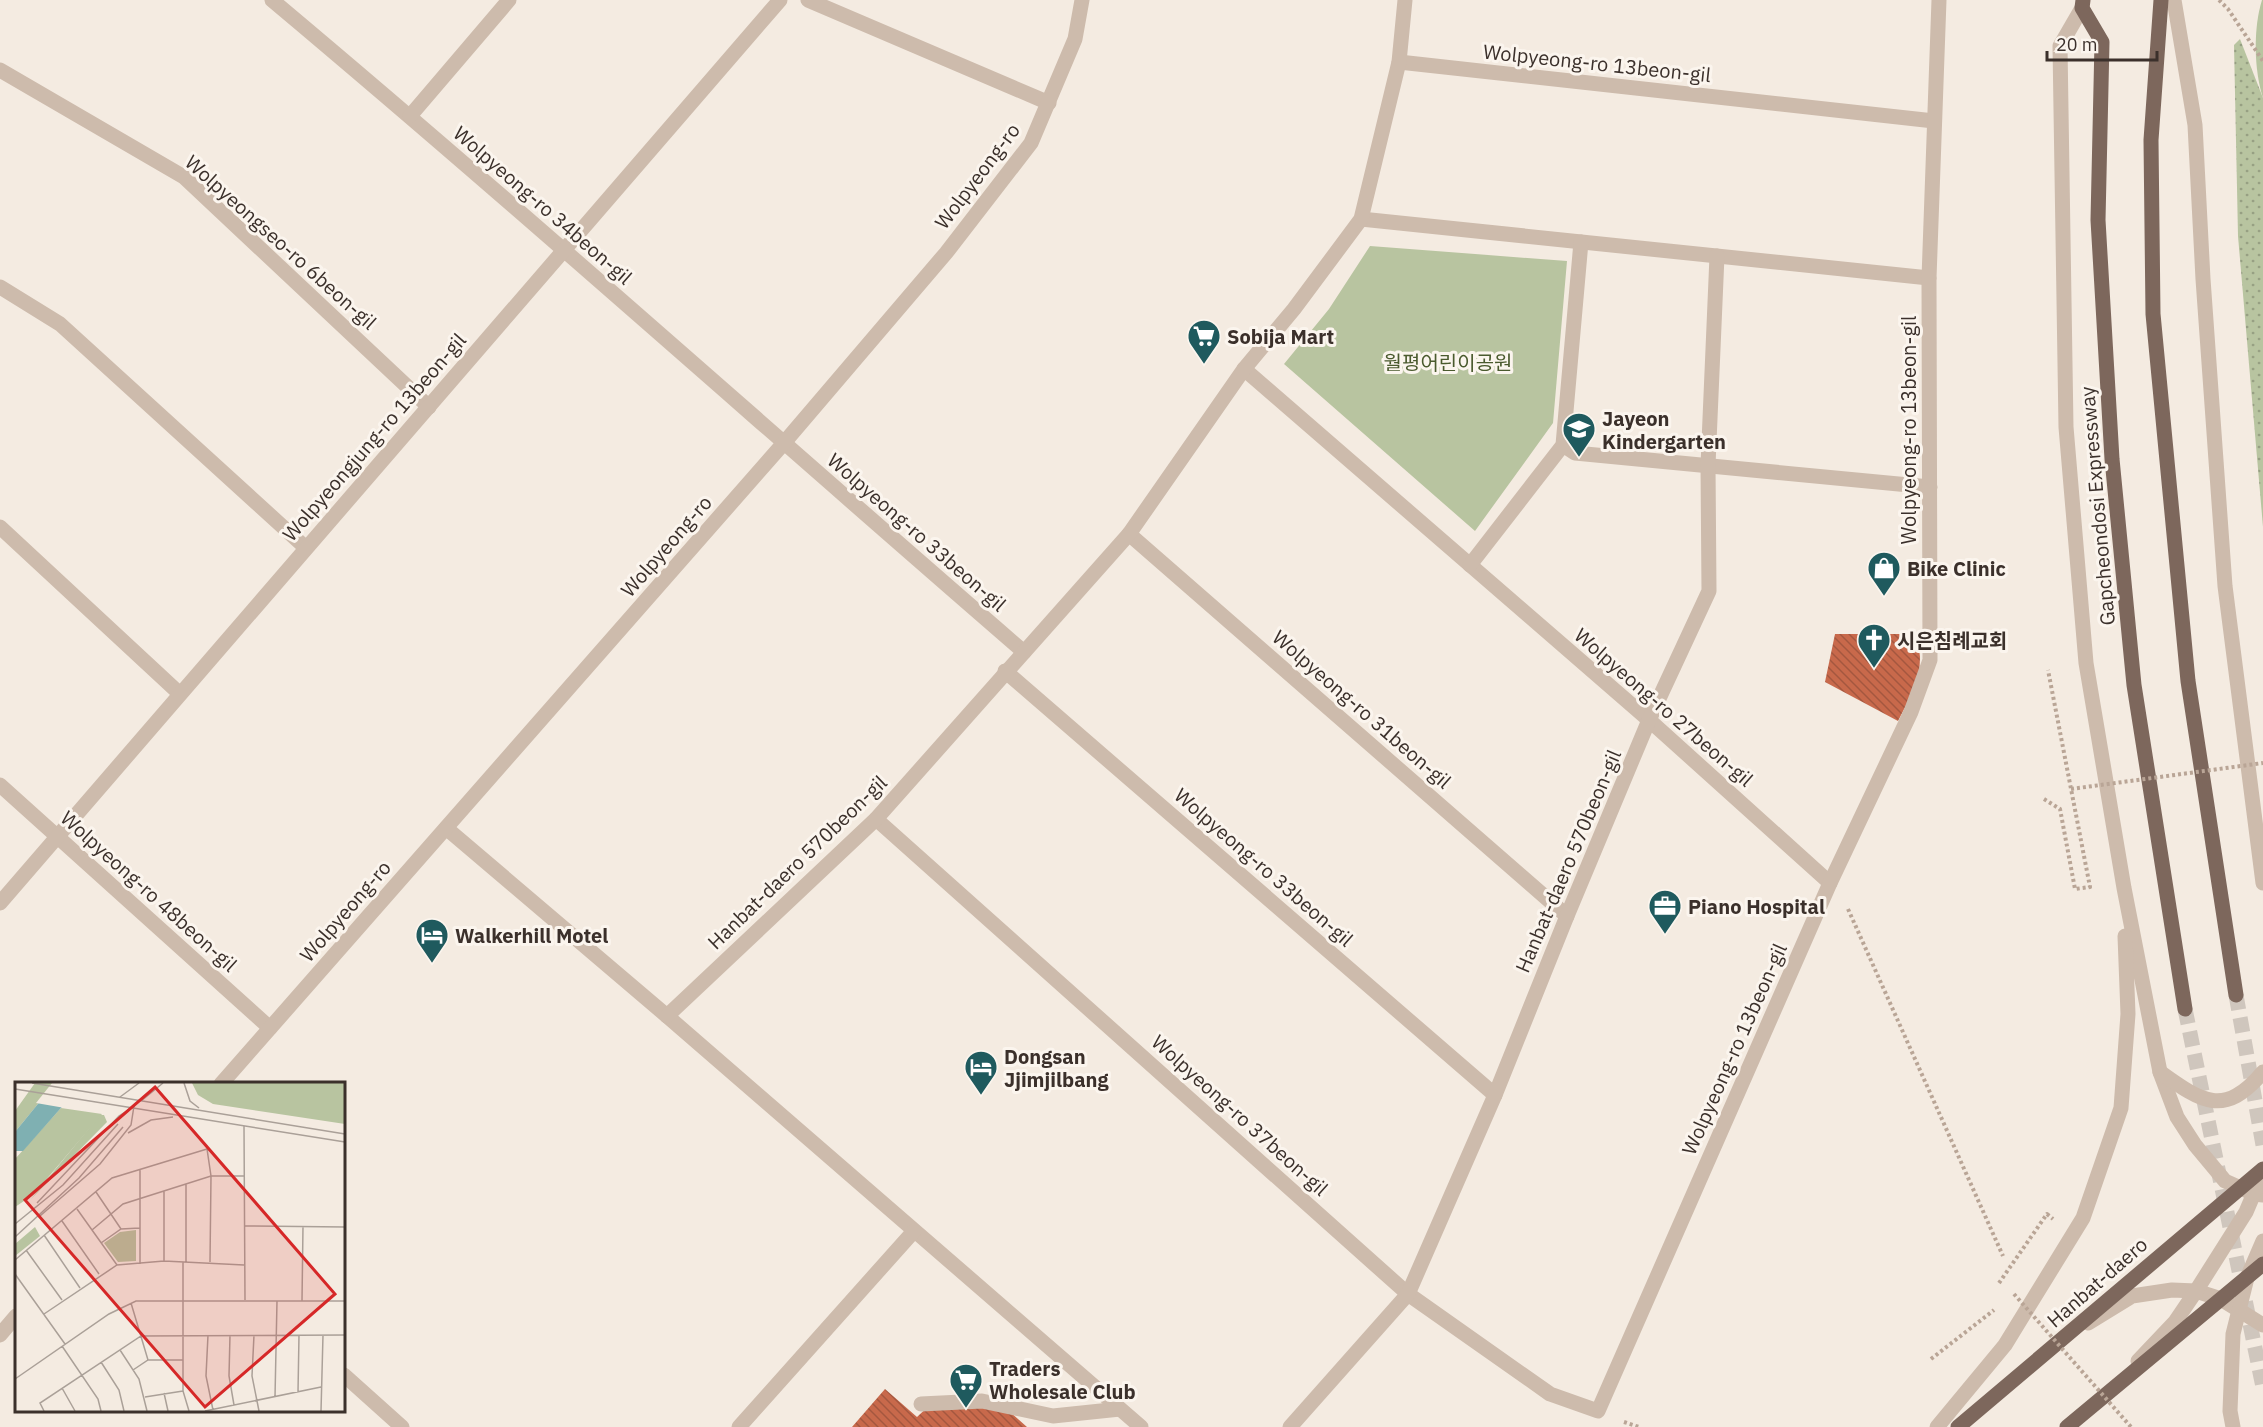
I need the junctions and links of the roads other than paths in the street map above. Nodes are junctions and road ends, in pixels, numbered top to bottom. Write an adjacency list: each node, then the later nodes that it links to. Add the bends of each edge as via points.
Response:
1 (272, 0): 14 (street, Wolpyeong-ro 34beon-gil)
2 (509, 0): 14 (street)
3 (780, 0): 18 (street, Wolpyeongjung-ro 13beon-gil)
4 (808, 0): 13 (street)
5 (1082, 0): 13 (street, Wolpyeong-ro, via 1075,39)
6 (1405, 0): 11 (street)
7 (1939, 0): 15 (street, Wolpyeong-ro 13beon-gil)
8 (2161, 0): 45 (main road, via 2151,140 2153,314 2187,681)
9 (2174, 0): 41 (street, via 2195,125 2225,586)
10 (2083, 4): 42 (street, via 2060,46 2067,428 2086,663); 46 (main road, Gapcheondosi Expressway, via 2102,42 2098,220 2112,459 2134,685)
11 (1399, 62): 15 (street, Wolpyeong-ro 13beon-gil); 16 (street)
12 (0, 70): 23 (street, Wolpyeongseo-ro 6beon-gil, via 184,177)
13 (1049, 103): 24 (street, Wolpyeong-ro, via 1032,143 946,253)
14 (410, 116): 18 (street, Wolpyeong-ro 34beon-gil)
15 (1934, 121): 20 (street, Wolpyeong-ro 13beon-gil)
16 (1361, 219): 17 (street); 22 (street)
17 (1581, 242): 19 (street); 25 (street)
18 (562, 250): 23 (street, Wolpyeongjung-ro 13beon-gil); 24 (street, Wolpyeong-ro 34beon-gil)
19 (1717, 256): 20 (street); 26 (street, Hanbat-daero 570beon-gil)
20 (1929, 278): 27 (street, Wolpyeong-ro 13beon-gil)
21 (0, 286): 30 (street, via 60,324)
22 (1244, 369): 29 (street); 31 (street, Wolpyeong-ro 27beon-gil)
23 (429, 407): 30 (street, Wolpyeongjung-ro 13beon-gil)
24 (783, 444): 32 (street, Wolpyeong-ro 33beon-gil); 38 (street, Wolpyeong-ro)
25 (1563, 446): 26 (street, via 1575,453); 31 (street)
26 (1708, 465): 27 (street); 35 (street, Hanbat-daero 570beon-gil, via 1709,591)
27 (1930, 487): 40 (street, Wolpyeong-ro 13beon-gil, via 1930,660 1911,712)
28 (0, 527): 34 (street)
29 (1129, 534): 32 (street); 44 (street, Wolpyeong-ro 31beon-gil)
30 (306, 548): 34 (street, Wolpyeongjung-ro 13beon-gil)
31 (1470, 565): 35 (street, Wolpyeong-ro 27beon-gil)
32 (1024, 652): 33 (street, Hanbat-daero 570beon-gil)
33 (1005, 671): 37 (street, Hanbat-daero 570beon-gil); 52 (street, Wolpyeong-ro 33beon-gil)
34 (180, 694): 39 (street, Wolpyeongjung-ro 13beon-gil)
35 (1649, 720): 40 (street, Wolpyeong-ro 27beon-gil); 44 (street, Hanbat-daero 570beon-gil)
36 (0, 785): 39 (street, Wolpyeong-ro 48beon-gil)
37 (876, 819): 47 (street, Hanbat-daero 570beon-gil); 60 (street, Wolpyeong-ro 37beon-gil)
38 (446, 828): 47 (street); 48 (street, Wolpyeong-ro)
39 (57, 837): 43 (street, Wolpyeongjung-ro 13beon-gil); 48 (street, Wolpyeong-ro 48beon-gil)
40 (1830, 883): 71 (street, Wolpyeong-ro 13beon-gil)
41 (2263, 883)
42 (2124, 888): 50 (street); 76 (street, via 2128,1014 2121,1108 2083,1218 2005,1345)
43 (0, 903)
44 (1567, 916): 52 (street, Hanbat-daero 570beon-gil)
45 (2236, 995)
46 (2185, 1009)
47 (667, 1016): 55 (street)
48 (270, 1028): 51 (street, Wolpyeong-ro)
49 (2263, 1071): 50 (street, via 2249,1088 2231,1099 2211,1102 2192,1095)
50 (2160, 1072): 54 (street, via 2177,1116 2195,1145 2225,1181)
51 (222, 1082)
52 (1495, 1095): 60 (street, Hanbat-daero 570beon-gil)
53 (2263, 1170): 54 (main road, Hanbat-daero)
54 (2252, 1193): 59 (street, via 2246,1212); 66 (main road, Hanbat-daero)
55 (914, 1231): 70 (street); 73 (street)
56 (2263, 1241): 58 (street)
57 (2263, 1264): 58 (main road)
58 (2247, 1278): 61 (main road); 62 (street)
59 (2196, 1291): 61 (street); 66 (street, via 2132,1296); 68 (street, via 2175,1322)
60 (1408, 1294): 71 (street, Wolpyeong-ro 37beon-gil, via 1550,1394); 75 (street, Hanbat-daero 570beon-gil)
61 (2221, 1299): 62 (street); 68 (main road)
62 (2238, 1308): 64 (street); 79 (street, via 2230,1400)
63 (15, 1317): 65 (street)
64 (2263, 1325)
65 (0, 1335)
66 (2066, 1337): 77 (main road, Hanbat-daero)
67 (345, 1376): 72 (street)
68 (2107, 1394): 78 (main road)
69 (921, 1404): 70 (street, via 982,1401 1053,1416)
70 (1120, 1409): 74 (street)
71 (1598, 1411)
72 (402, 1427)
73 (739, 1427)
74 (1141, 1427)
75 (1290, 1427)
76 (1937, 1427)
77 (1958, 1427)
78 (2067, 1427)
79 (2233, 1427)

